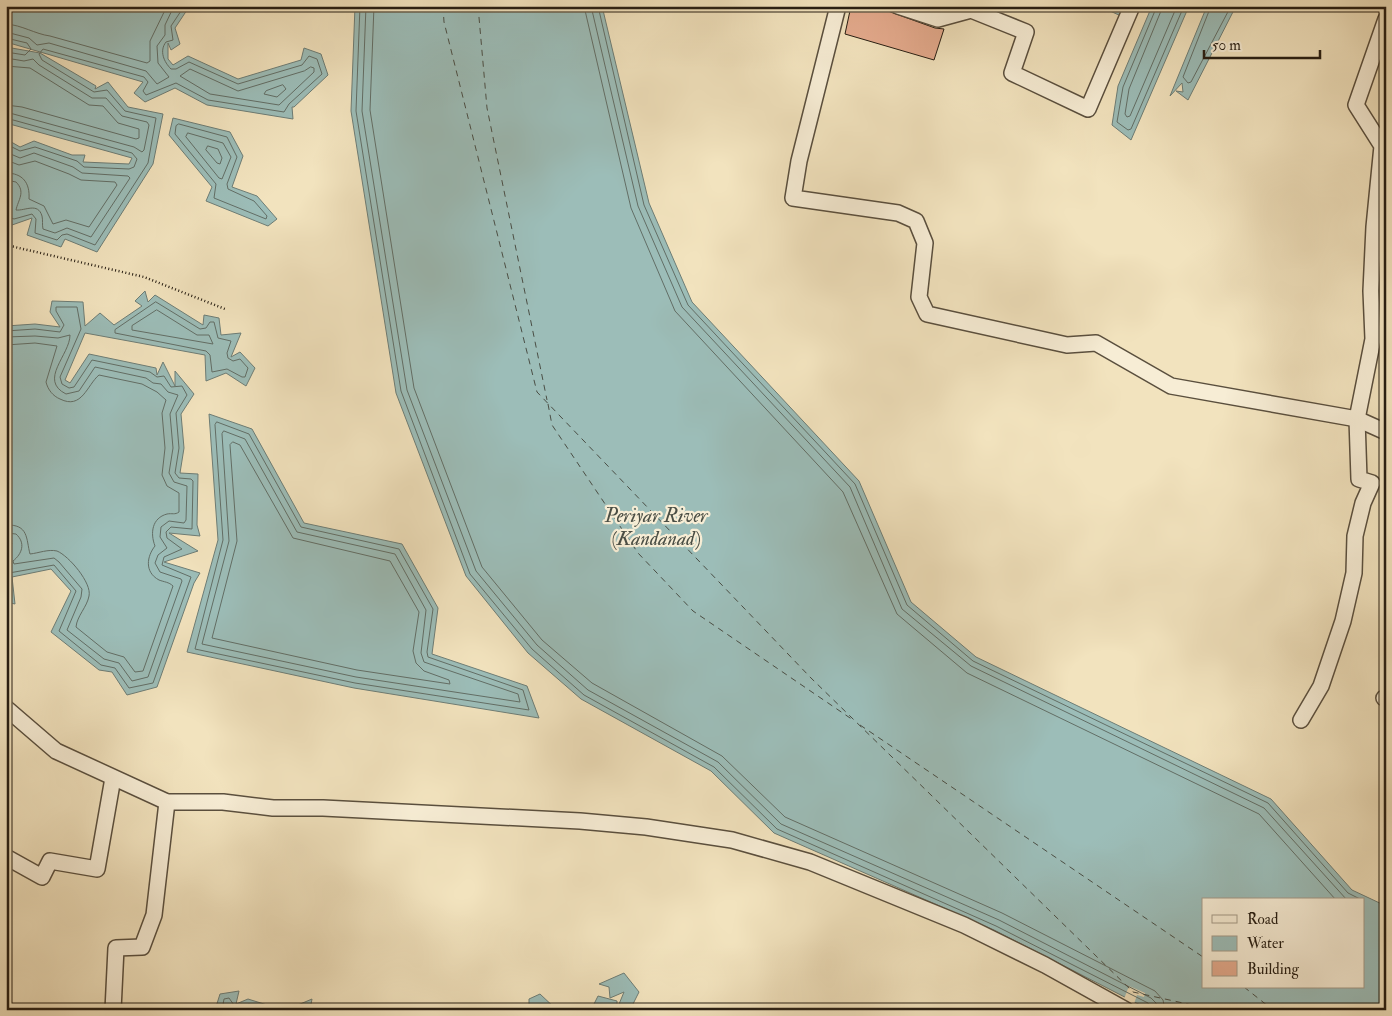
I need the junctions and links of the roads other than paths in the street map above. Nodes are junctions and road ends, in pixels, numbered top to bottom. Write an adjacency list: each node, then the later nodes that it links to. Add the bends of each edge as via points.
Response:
1 (838, 6): 5 (street, via 799,161 793,198 898,214 916,221 925,243 919,298 927,314 1067,345 1096,343 1171,386)
2 (898, 6): 3 (street, via 938,19 971,10 1026,32 1012,73 1088,109)
3 (1132, 6)
4 (1386, 19): 5 (street, via 1356,105 1382,146 1372,272 1373,339)
5 (1358, 419): 6 (street); 8 (street, via 1359,479 1372,483 1355,536 1354,573 1343,621 1321,686)
6 (1386, 432)
7 (6, 708): 9 (street, via 56,751)
8 (1301, 720)
9 (113, 778): 10 (street); 11 (street, via 97,869 50,862 42,877)
10 (167, 802): 12 (street, via 154,915 142,947 116,948); 13 (street, via 223,802 273,808 580,822 646,827 732,840 810,862 964,925)
11 (6, 858)
12 (113, 1010)
13 (1126, 1010)

